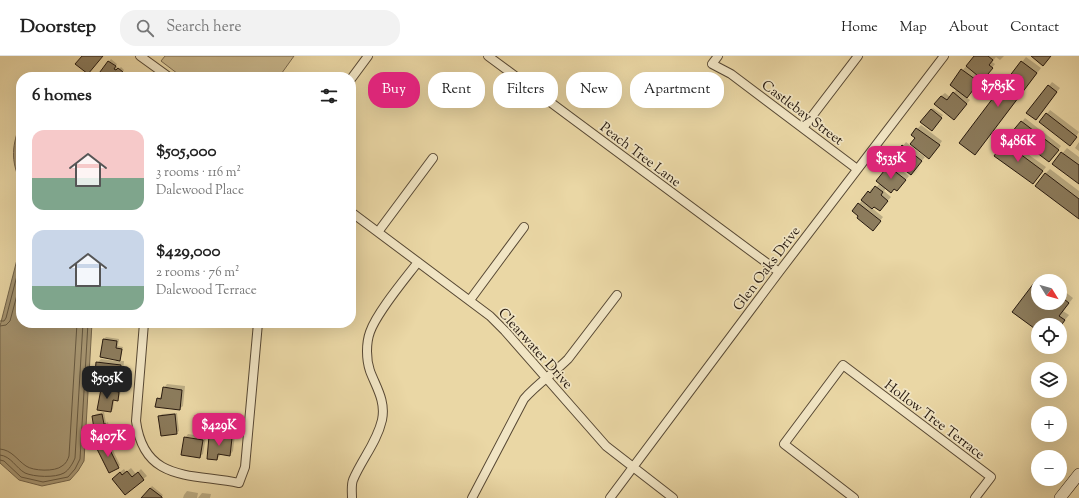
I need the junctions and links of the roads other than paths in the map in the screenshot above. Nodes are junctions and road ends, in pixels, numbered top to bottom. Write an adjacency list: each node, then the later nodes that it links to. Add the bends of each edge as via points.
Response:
1 (140, 56): 7 (street)
2 (368, 56): 8 (street)
3 (488, 56): 16 (street, Peach Tree Lane)
4 (718, 56): 9 (street, Castlebay Street, via 712,64 731,74)
5 (858, 56): 9 (street)
6 (944, 56): 11 (street, Glen Oaks Drive)
7 (162, 72)
8 (356, 72)
9 (803, 128): 11 (street, Castlebay Street)
10 (433, 158): 14 (street)
11 (857, 169): 16 (street, Glen Oaks Drive)
12 (356, 216): 14 (street, Clearwater Drive)
13 (524, 227): 18 (street)
14 (378, 232): 15 (street, Clearwater Drive)
15 (418, 262): 18 (street, Clearwater Drive); 24 (street, via 370,331 368,364 381,398 383,411 377,434 353,481)
16 (779, 272): 22 (street, Glen Oaks Drive)
17 (616, 295): 21 (street, via 574,352)
18 (470, 300): 21 (street, Clearwater Drive, via 497,323)
19 (144, 328): 20 (street, via 136,414 138,434 144,450 161,467 171,472 239,483 245,467)
20 (258, 328)
21 (546, 378): 22 (street, Clearwater Drive, via 606,446); 25 (street, via 524,399)
22 (633, 468): 26 (street, Glen Oaks Drive); 27 (street, Clearwater Drive)
23 (1079, 474): 30 (street)
24 (352, 498)
25 (472, 498)
26 (610, 498)
27 (673, 498)
28 (854, 498): 29 (street, Hollow Tree Terrace, via 784,444 843,365 991,477)
29 (975, 498)
30 (1060, 498)

